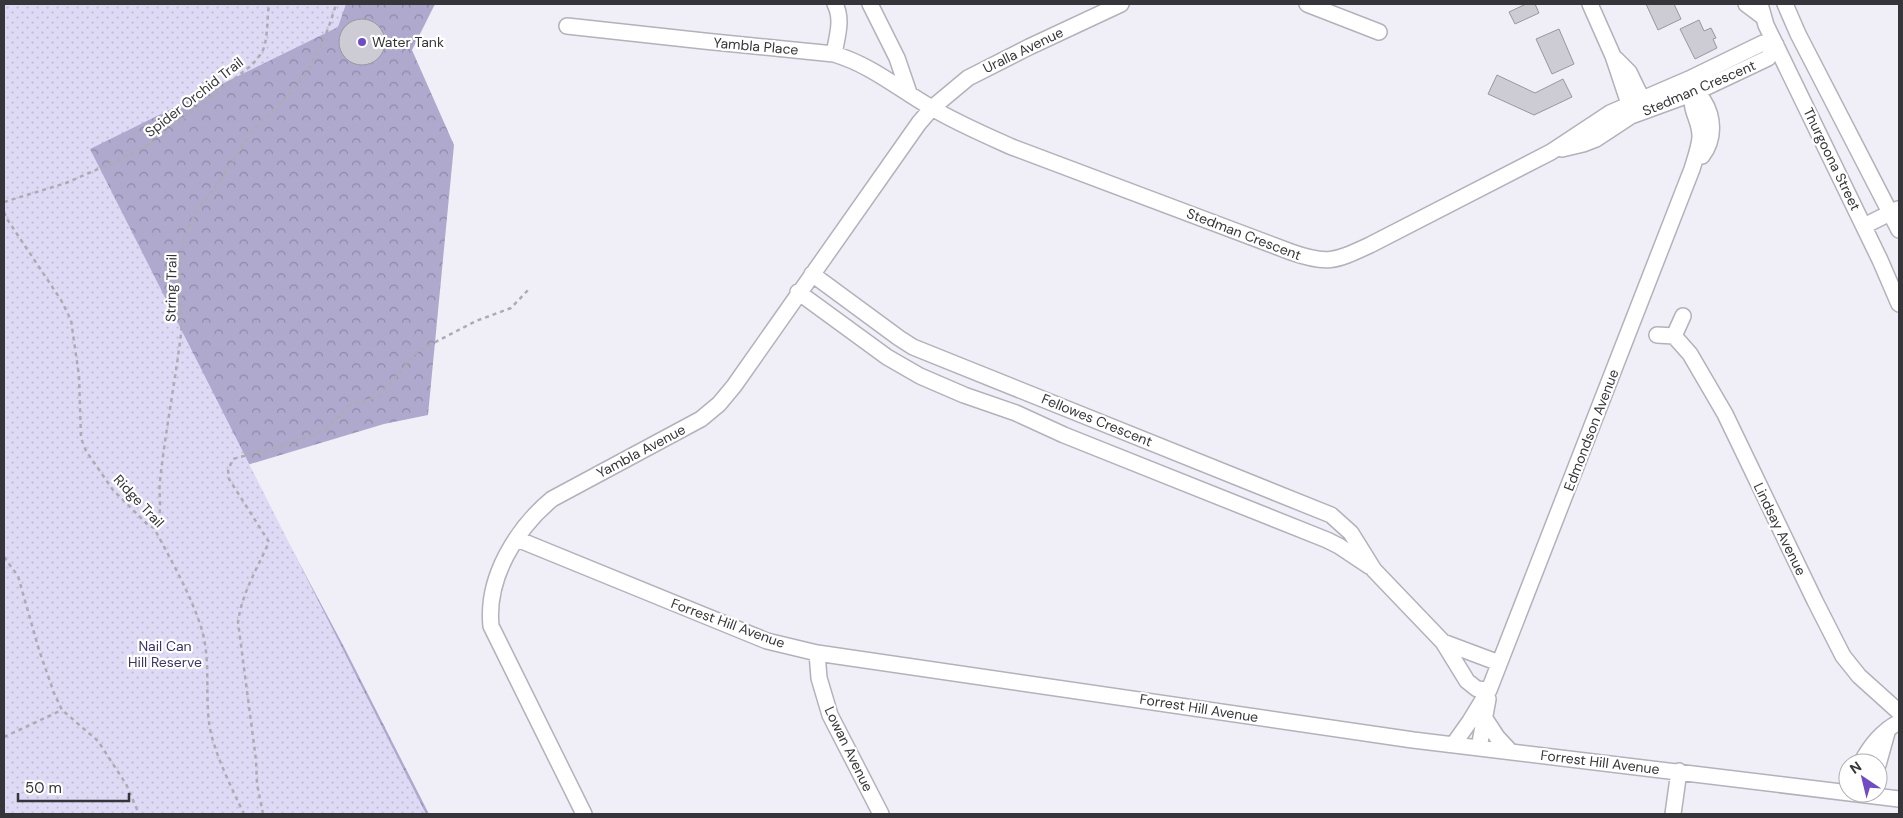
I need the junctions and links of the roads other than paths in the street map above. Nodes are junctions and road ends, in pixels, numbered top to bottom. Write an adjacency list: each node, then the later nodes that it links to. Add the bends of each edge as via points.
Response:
1 (835, 4): 14 (street, via 840,13 840,23)
2 (870, 4): 16 (street, via 897,58)
3 (1121, 4): 8 (street, Uralla Avenue)
4 (1307, 4): 11 (street)
5 (1590, 4): 17 (street, via 1613,56 1629,72)
6 (1746, 4): 9 (street, Thurgoona Street)
7 (1785, 4): 12 (street, Thurgoona Street)
8 (1101, 8): 18 (street, Uralla Avenue, via 975,74)
9 (1761, 10): 13 (street, Thurgoona Street)
10 (567, 26): 14 (street, Yambla Place)
11 (1380, 32)
12 (1798, 34): 13 (street); 19 (street, Thurgoona Street)
13 (1776, 46): 15 (street, Stedman Crescent, via 1763,43); 20 (street, Thurgoona Street)
14 (834, 54): 16 (street, Yambla Place, via 870,68)
15 (1692, 86): 17 (street, Stedman Crescent); 32 (street, Edmondson Avenue, via 1709,114 1712,132 1706,150 1692,169)
16 (909, 93): 18 (street, Yambla Place)
17 (1636, 105): 18 (street, Stedman Crescent, via 1610,113 1551,152 1348,255 1328,261 1313,260 1012,147)
18 (932, 108): 22 (street, Yambla Avenue)
19 (1895, 210): 20 (street); 21 (street, Thurgoona Street)
20 (1864, 226): 24 (street, Thurgoona Street)
21 (1899, 230)
22 (812, 274): 23 (street, Yambla Avenue); 29 (street, Fellowes Crescent, via 913,347 1331,514 1351,533)
23 (798, 292): 28 (street, Yambla Avenue, via 734,386 710,412 552,499 536,513); 29 (street, Fellowes Crescent, via 887,357 915,373 1327,540)
24 (1899, 304)
25 (1683, 316): 27 (street)
26 (1657, 335): 27 (street)
27 (1674, 336): 34 (street, Lindsay Avenue, via 1690,354 1725,414 1814,601 1844,656 1859,676)
28 (517, 539): 31 (street, Forrest Hill Avenue, via 767,641); 44 (street, Yambla Avenue, via 499,571 490,611 491,626)
29 (1374, 570): 30 (street, Fellowes Crescent)
30 (1443, 642): 32 (street, Fellowes Crescent); 33 (street, Fellowes Crescent, via 1467,681 1477,689)
31 (817, 653): 37 (street, Forrest Hill Avenue); 45 (street, Lowan Avenue, via 830,715)
32 (1499, 663): 33 (street, Edmondson Avenue)
33 (1488, 690): 35 (street, Edmondson Avenue); 37 (street, Edmondson Avenue)
34 (1899, 712)
35 (1484, 717): 38 (street, Edmondson Avenue); 39 (street)
36 (1894, 725): 40 (street); 41 (street)
37 (1453, 745): 38 (street, Forrest Hill Avenue)
38 (1479, 748): 39 (street, Forrest Hill Avenue)
39 (1511, 752): 42 (street, Forrest Hill Avenue)
40 (1866, 753)
41 (1883, 753)
42 (1679, 771): 43 (street, Forrest Hill Avenue); 46 (street)
43 (1838, 792)
44 (584, 814)
45 (881, 814)
46 (1673, 814)

